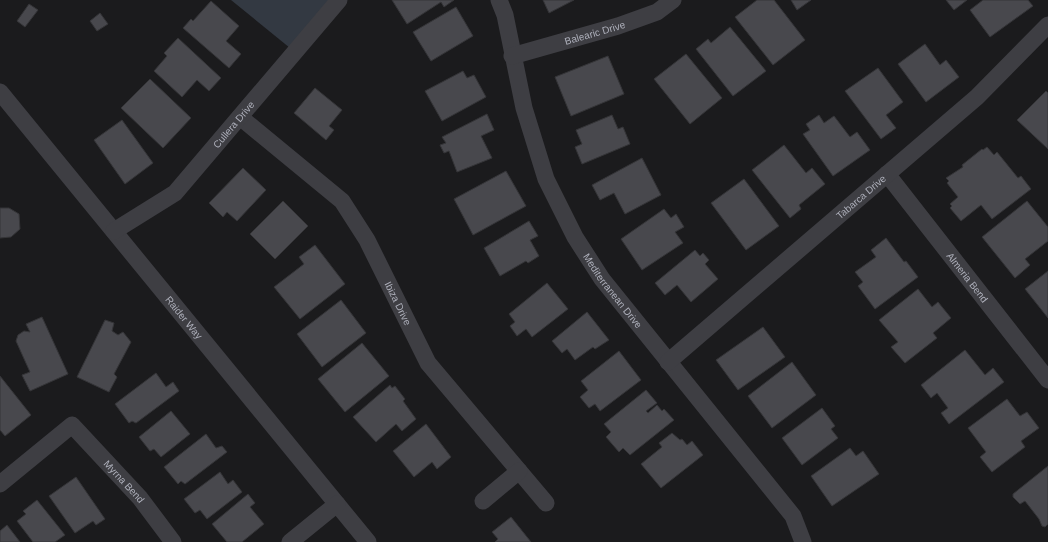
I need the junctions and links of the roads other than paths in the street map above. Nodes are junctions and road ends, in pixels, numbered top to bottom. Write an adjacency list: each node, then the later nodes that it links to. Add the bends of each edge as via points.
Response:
1 (338, 0): 7 (street, Cullera Drive)
2 (499, 0): 5 (street, Mediterranean Drive)
3 (673, 0): 5 (street, Balearic Drive, via 657,12 618,26)
4 (1048, 25): 8 (street, Tabarca Drive, via 977,97)
5 (512, 56): 10 (street, Mediterranean Drive, via 524,108 546,179 575,237 602,279)
6 (0, 92): 9 (street, Raider Way)
7 (240, 116): 9 (street, Cullera Drive, via 176,193); 12 (street, Ibiza Drive, via 342,201 367,240 428,363)
8 (887, 174): 10 (street, Tabarca Drive); 11 (street, Almeria Bend)
9 (114, 231): 16 (street, Raider Way)
10 (668, 362): 20 (street, Mediterranean Drive, via 793,516)
11 (1048, 380)
12 (519, 471): 14 (street); 15 (street, Ibiza Drive)
13 (0, 484): 17 (street, Myrna Bend, via 72,425 140,498)
14 (483, 501)
15 (546, 503)
16 (337, 504): 18 (street); 19 (street, Raider Way)
17 (173, 542)
18 (290, 542)
19 (368, 542)
20 (803, 542)

